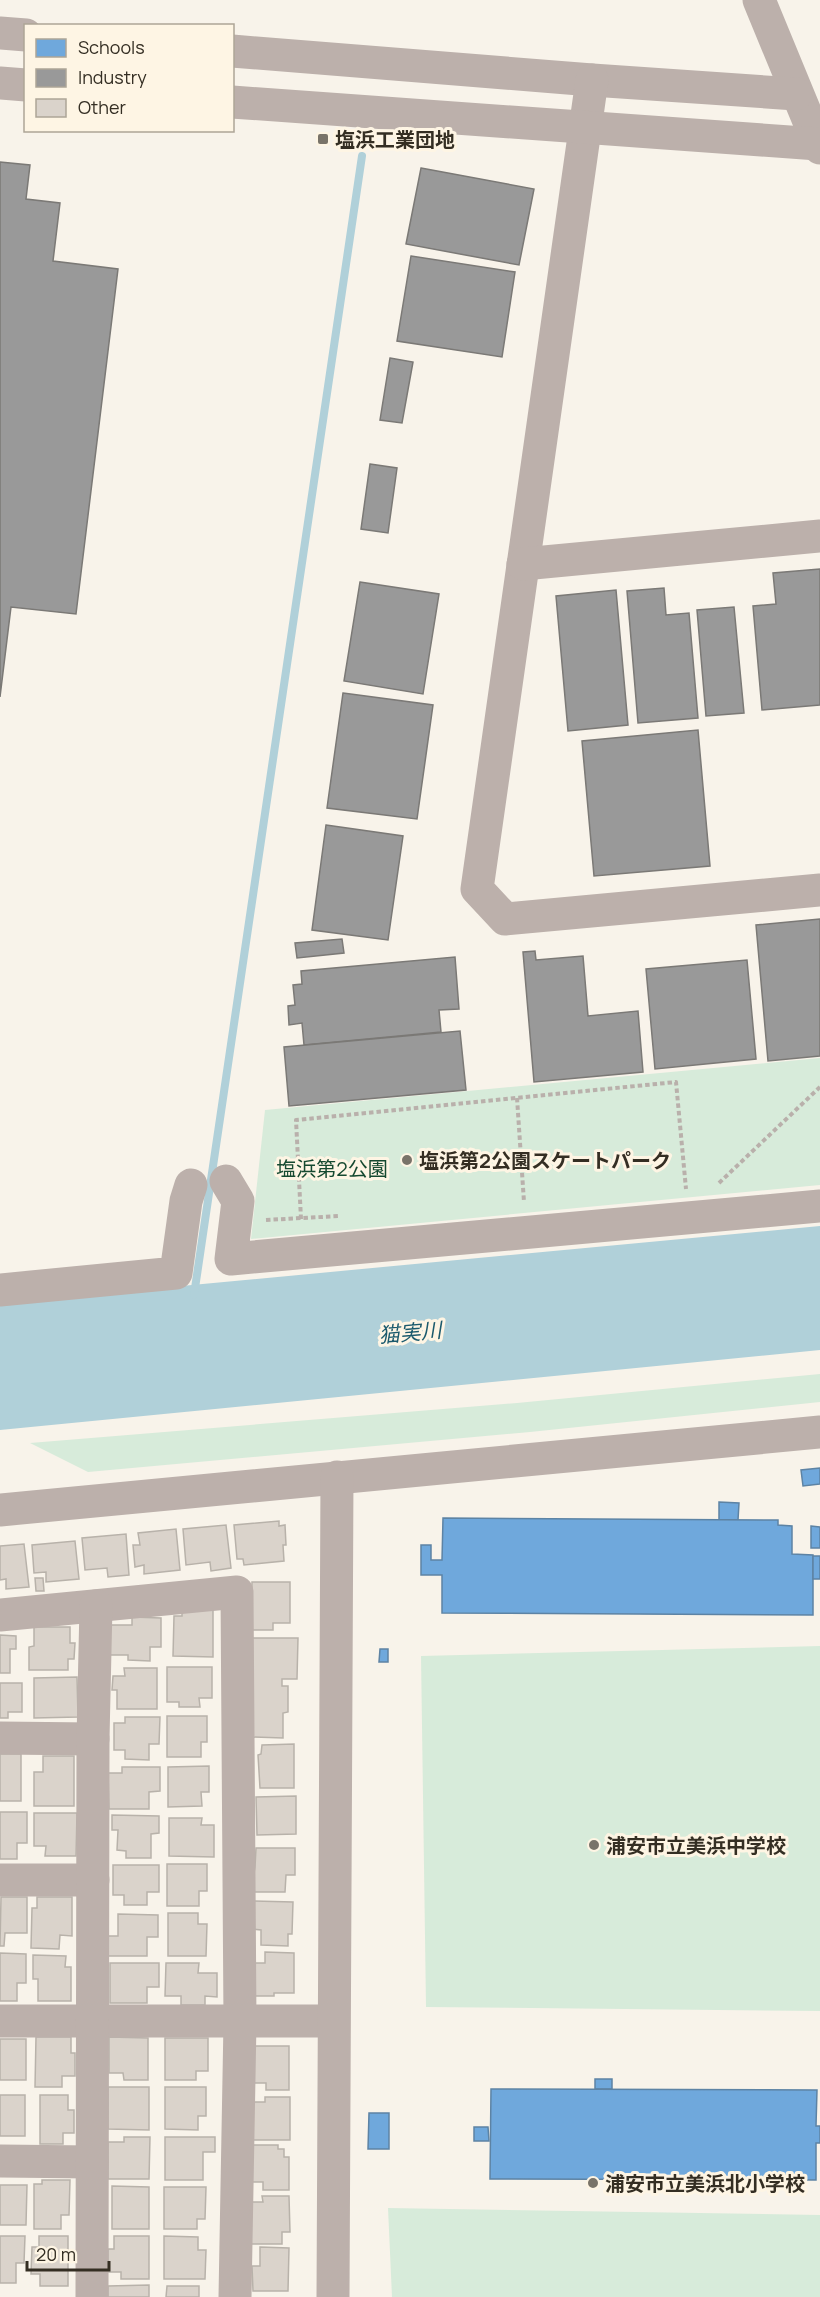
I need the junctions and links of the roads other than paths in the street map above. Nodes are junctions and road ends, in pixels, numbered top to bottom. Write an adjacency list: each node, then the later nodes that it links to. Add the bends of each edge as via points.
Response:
1 (759, 0): 8 (street)
2 (0, 33): 3 (street)
3 (24, 34)
4 (234, 51): 5 (street)
5 (592, 80): 8 (street); 10 (street)
6 (0, 83): 7 (street)
7 (24, 85)
8 (796, 94): 11 (street)
9 (234, 102): 10 (street)
10 (585, 126): 11 (street); 13 (street)
11 (819, 146)
12 (820, 536): 13 (street)
13 (523, 564): 14 (street, via 477,890 505,919)
14 (820, 890)
15 (226, 1181): 17 (street, via 238,1201 231,1259)
16 (191, 1185): 18 (street, via 176,1273)
17 (820, 1206)
18 (0, 1290)
19 (820, 1432): 20 (street)
20 (337, 1477): 21 (street); 30 (street)
21 (0, 1510)
22 (96, 1606): 23 (street); 25 (street); 31 (street, via 237,1592)
23 (0, 1615)
24 (0, 1738): 25 (street)
25 (93, 1739): 27 (street)
26 (0, 1880): 27 (street)
27 (93, 1880): 29 (street)
28 (0, 2021): 29 (street)
29 (92, 2021): 31 (street); 33 (street)
30 (333, 2021): 31 (street); 36 (street)
31 (240, 2022): 35 (street)
32 (0, 2161): 33 (street)
33 (92, 2162): 34 (street)
34 (92, 2297)
35 (235, 2297)
36 (333, 2297)

